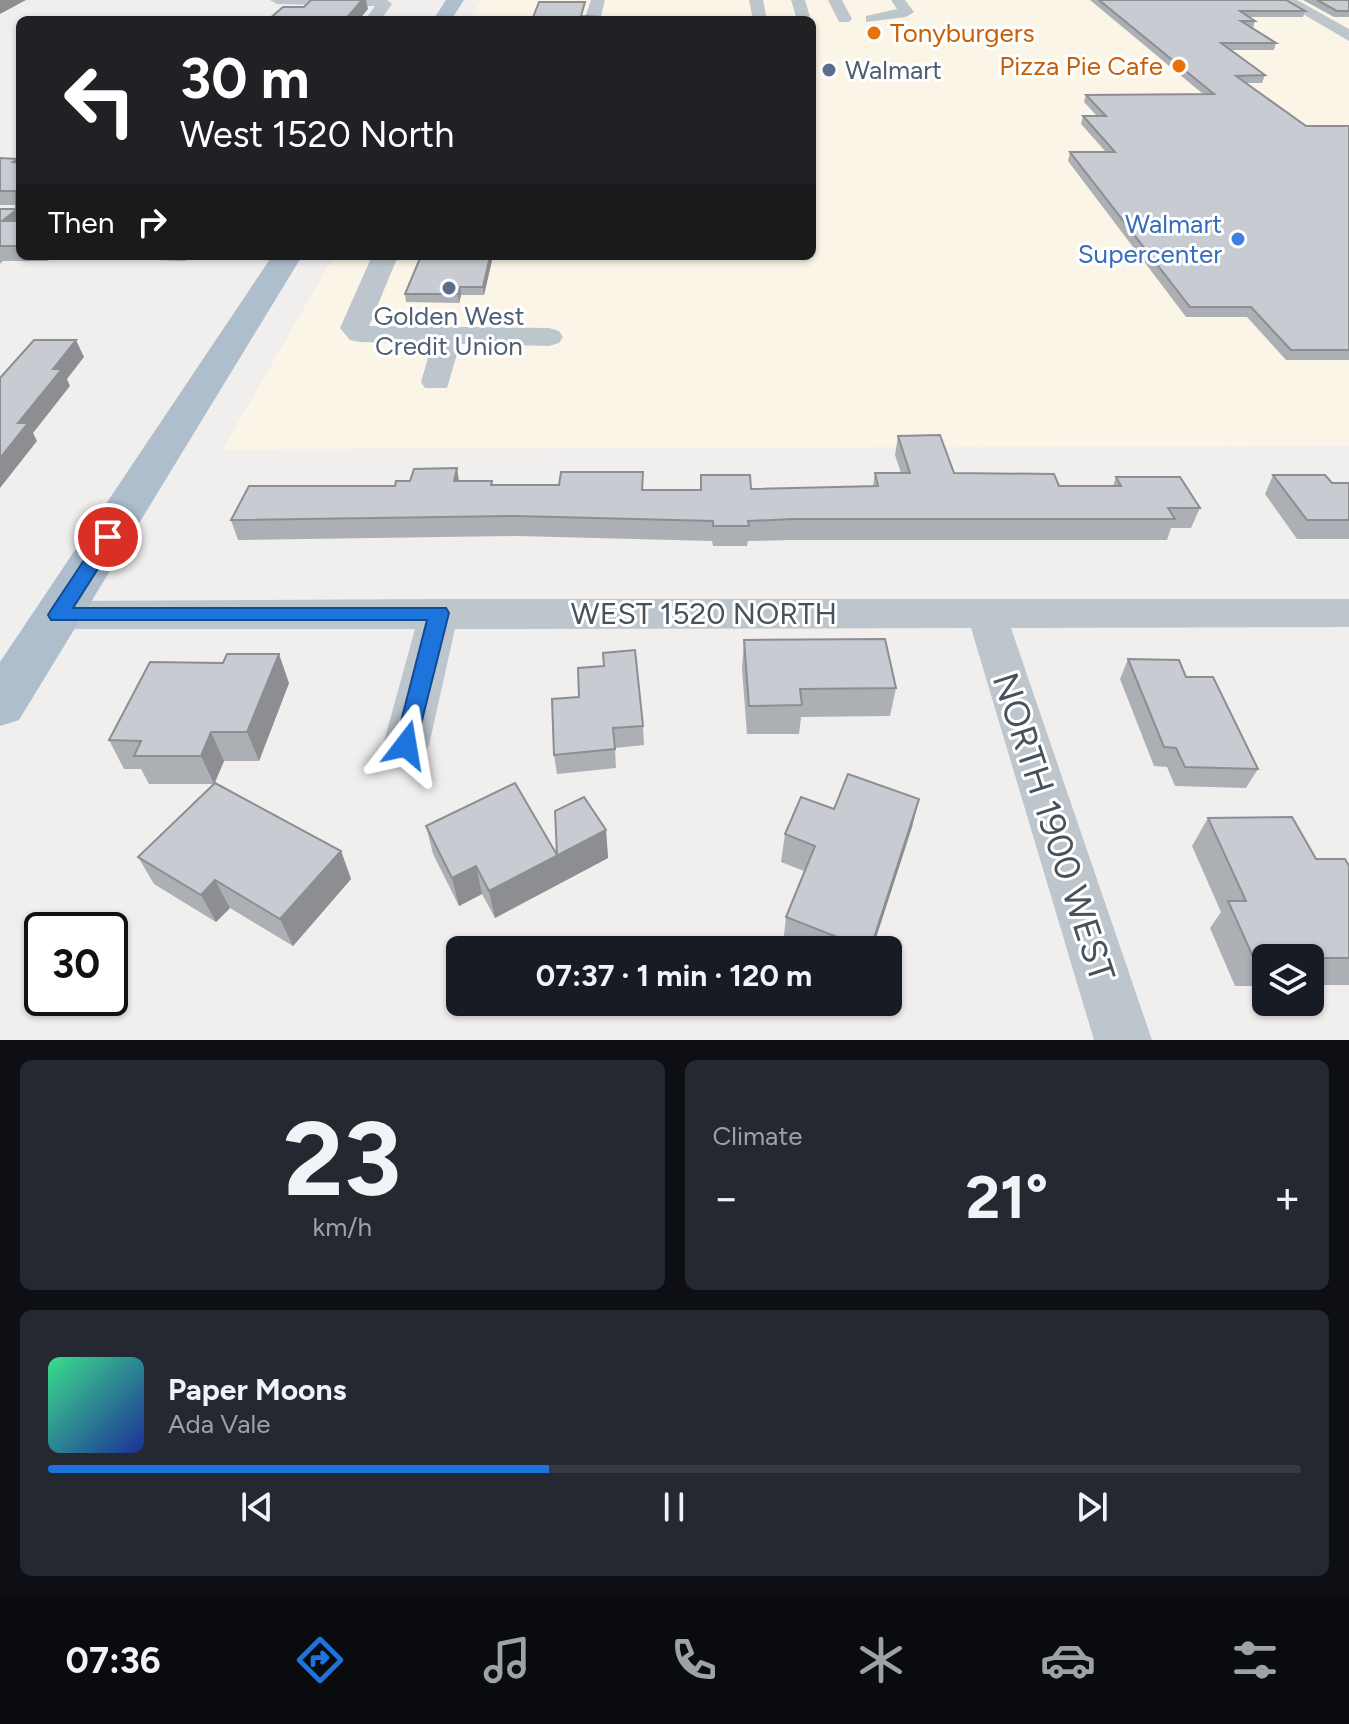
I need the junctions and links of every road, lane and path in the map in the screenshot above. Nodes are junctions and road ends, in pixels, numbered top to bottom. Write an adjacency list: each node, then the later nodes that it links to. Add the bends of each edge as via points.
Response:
1 (277, 0): 5 (street)
2 (835, 0): 10 (street)
3 (898, 0): 11 (street, via 906,12)
4 (1286, 0): 6 (street)
5 (294, 1): 8 (street, via 288,12); 9 (street, via 385,4)
6 (1311, 14): 7 (street); 12 (street)
7 (1349, 14)
8 (312, 16)
9 (376, 16)
10 (844, 19)
11 (871, 19)
12 (1344, 30)
13 (284, 260): 21 (main road)
14 (383, 260): 15 (street, via 354,328 383,337)
15 (448, 337): 16 (street); 17 (street)
16 (549, 337)
17 (436, 382)
18 (439, 613): 19 (street, WEST 1520 NORTH); 21 (street, WEST 1520 NORTH); 23 (street)
19 (986, 613): 20 (street, WEST 1520 NORTH); 24 (street, NORTH 1900 WEST)
20 (1349, 613)
21 (58, 615): 22 (main road)
22 (0, 705)
23 (406, 745)
24 (1123, 1040)

